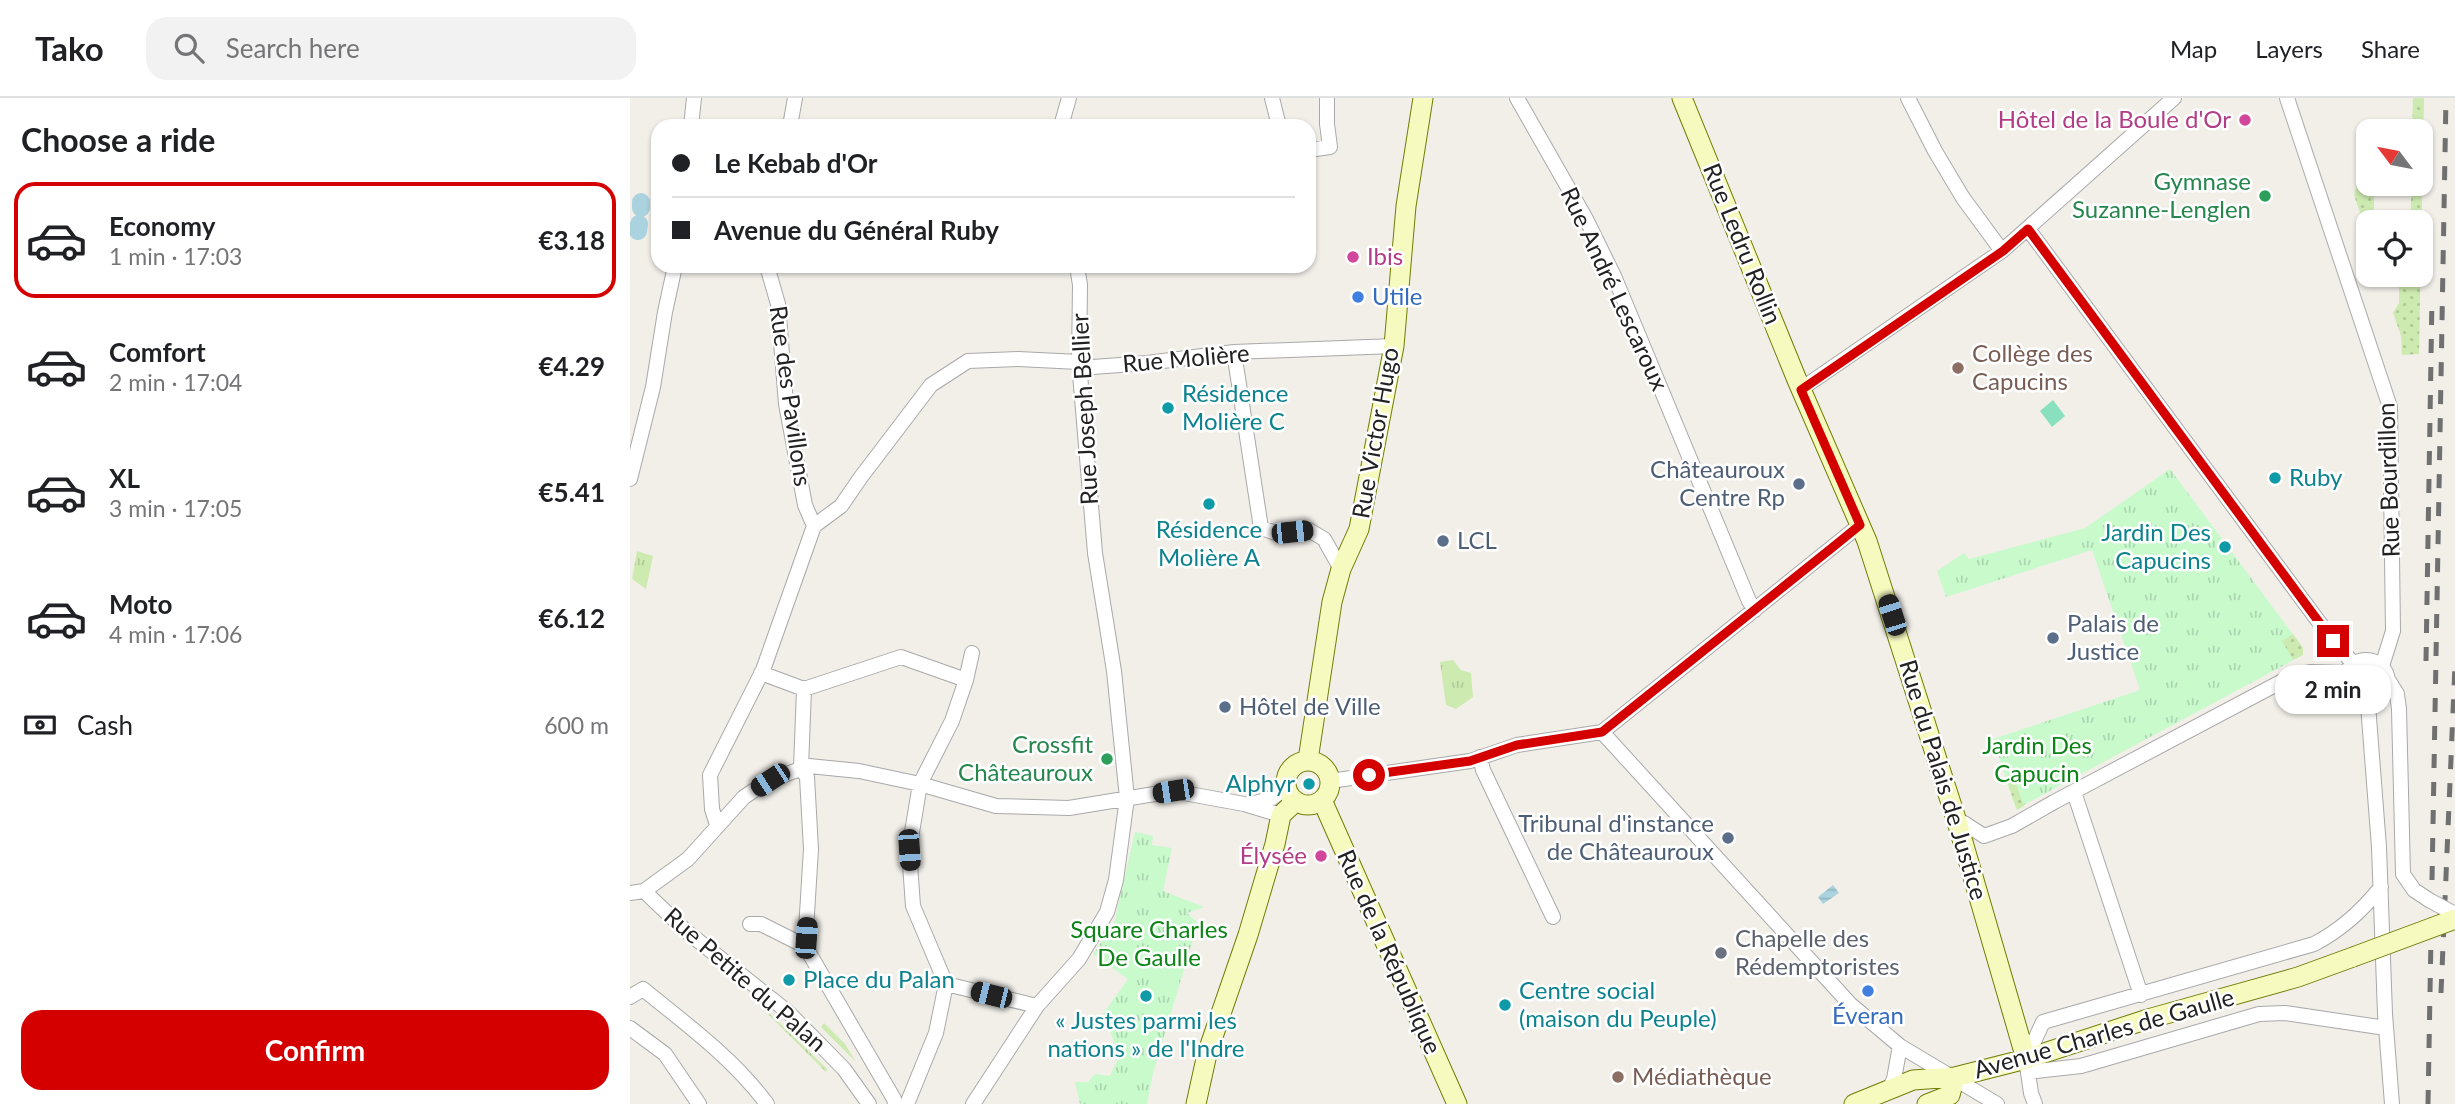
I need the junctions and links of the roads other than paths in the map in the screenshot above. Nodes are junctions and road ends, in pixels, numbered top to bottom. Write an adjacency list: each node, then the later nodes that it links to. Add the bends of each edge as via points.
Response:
1 (694, 98): 12 (street)
2 (794, 98): 13 (street)
3 (1069, 98): 14 (street)
4 (1272, 98): 15 (street)
5 (1517, 98): 30 (street, Rue André Lescaroux, via 1614,276)
6 (1682, 98): 25 (main road, Rue Ledru Rollin)
7 (1908, 98): 18 (street, via 1963,198)
8 (2174, 98): 17 (street)
9 (2287, 98): 32 (street, Rue Bourdillon, via 2390,407 2393,631)
10 (1423, 99): 22 (main road, Rue Victor Hugo, via 1406,202)
11 (1325, 101): 16 (street, via 1330,147)
12 (692, 119)
13 (791, 119)
14 (1063, 119)
15 (1277, 119)
16 (1316, 149)
17 (2028, 229): 18 (street); 33 (street)
18 (2003, 251): 25 (street)
19 (674, 273): 26 (street)
20 (769, 273): 28 (street, Rue des Pavillons, via 778,304 786,404)
21 (1078, 273): 24 (street, Rue Joseph Bellier)
22 (1394, 346): 23 (street, Rue Molière); 29 (main road, Rue Victor Hugo, via 1359,529)
23 (1234, 352): 24 (street, Rue Molière, via 1093,367); 29 (street, via 1261,528 1276,533 1309,530 1324,539)
24 (1079, 362): 28 (street, Rue Molière, via 974,362 931,385 841,506); 47 (street, Rue Joseph Bellier, via 1095,553 1114,671)
25 (1801, 390): 27 (main road, Rue du Palais de Justice)
26 (630, 479)
27 (1860, 525): 30 (street); 52 (main road, Rue du Palais de Justice)
28 (814, 526): 34 (street)
29 (1341, 569): 41 (main road, Rue Victor Hugo)
30 (1755, 610): 39 (street)
31 (972, 653): 35 (street)
32 (2382, 666): 33 (street, via 2368,660); 36 (street)
33 (2350, 668): 38 (street, via 2344,680 2348,695); 45 (street, via 2292,676)
34 (761, 673): 37 (street); 51 (street, via 710,775)
35 (966, 680): 37 (street, via 901,657); 44 (street, via 952,721)
36 (2389, 681): 38 (street, via 2383,697); 55 (street, bridge, via 2399,709 2403,874 2414,890)
37 (804, 689): 42 (street)
38 (2368, 705): 53 (street)
39 (1602, 732): 40 (street, via 1517,745); 65 (street, via 1850,1004)
40 (1480, 757): 43 (street); 56 (street)
41 (1308, 760): 43 (main road, via 1325,768); 46 (main road, via 1291,769 1286,780)
42 (801, 768): 44 (street, via 859,771); 51 (street, via 744,797); 58 (street, via 807,777 811,849)
43 (1330, 781): 48 (main road)
44 (920, 784): 47 (street, via 996,806 1069,808); 59 (street, via 909,850 913,906)
45 (2074, 792): 52 (street, via 1984,836 1964,823); 60 (street)
46 (1292, 794): 48 (main road, via 1309,805); 49 (street); 50 (main road)
47 (1127, 798): 49 (street, via 1173,791); 62 (street, Rue Joseph Bellier, via 1107,912 1079,958)
48 (1322, 800): 76 (main road, Rue de la République)
49 (1247, 805): 50 (street)
50 (1280, 817): 75 (main road)
51 (717, 825): 54 (street, via 688,859)
52 (1958, 825): 66 (main road, Rue du Palais de Justice)
53 (2381, 887): 60 (street, via 2341,928 2314,944); 64 (street)
54 (637, 892): 71 (street, Rue Petite du Palan, via 788,1012 844,1069)
55 (2455, 916): 66 (main road, Avenue Charles de Gaulle, bridge, via 2353,957 2148,1020)
56 (1553, 917)
57 (750, 924): 58 (street, via 761,924)
58 (806, 946): 72 (street)
59 (946, 984): 62 (street); 73 (street, via 936,1033)
60 (2140, 995): 66 (street, via 2043,1022)
61 (630, 997): 70 (street, via 643,989 704,1039)
62 (1037, 1006): 74 (street, Rue Joseph Bellier)
63 (630, 1028): 69 (street, via 665,1054)
64 (2386, 1028): 66 (street, via 2285,1013 2259,1014 2081,1066); 81 (street)
65 (1900, 1046): 67 (street); 68 (street)
66 (2027, 1065): 67 (main road, Avenue Charles de Gaulle); 80 (street)
67 (1953, 1086): 68 (main road, Avenue Charles de Gaulle, via 1913,1080); 78 (main road, Avenue Charles de Gaulle); 79 (street)
68 (1889, 1089): 77 (main road, Avenue Charles de Gaulle)
69 (699, 1104)
70 (767, 1104)
71 (869, 1104)
72 (895, 1104)
73 (907, 1104)
74 (973, 1104)
75 (1196, 1104)
76 (1457, 1104)
77 (1854, 1104)
78 (1927, 1104)
79 (1997, 1104)
80 (2035, 1104)
81 (2392, 1104)

